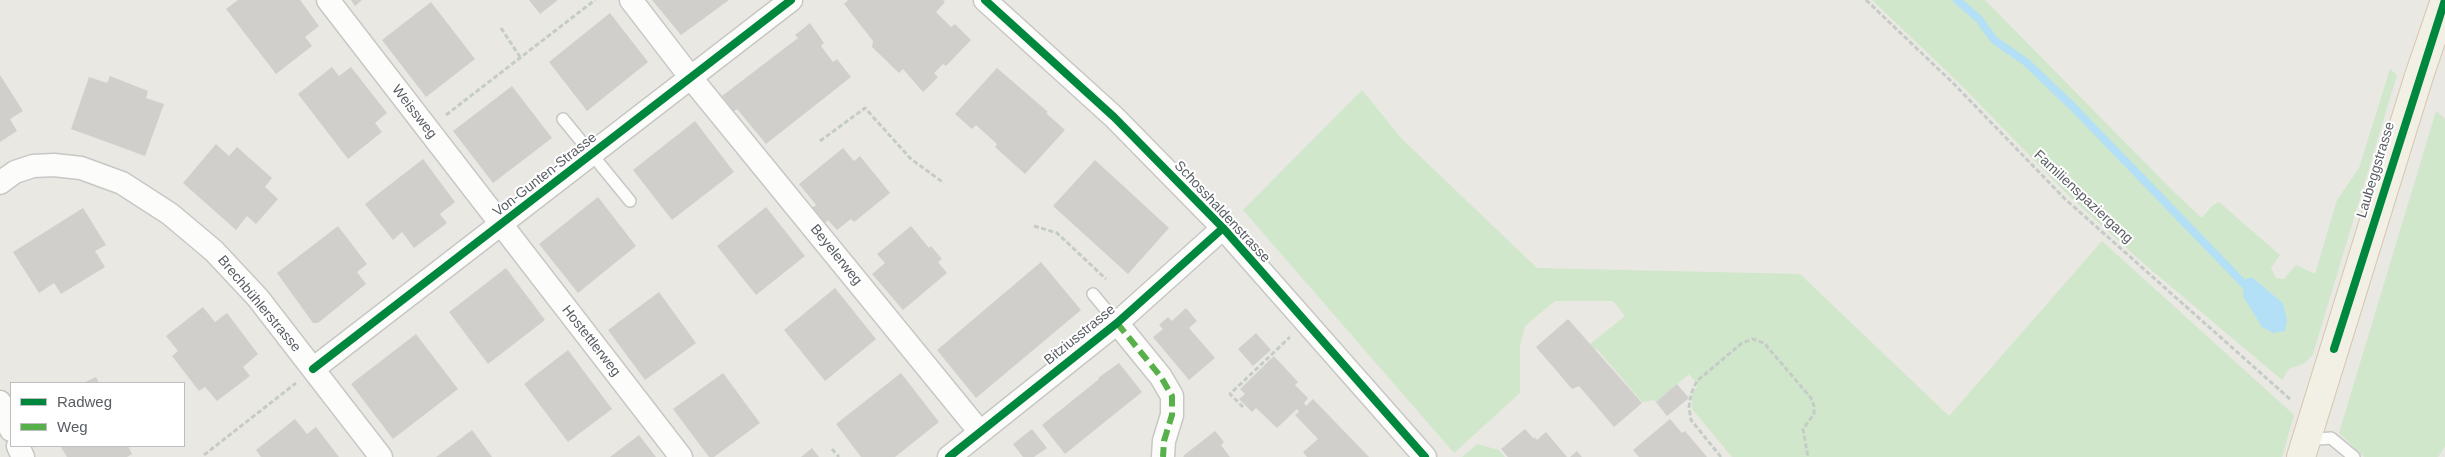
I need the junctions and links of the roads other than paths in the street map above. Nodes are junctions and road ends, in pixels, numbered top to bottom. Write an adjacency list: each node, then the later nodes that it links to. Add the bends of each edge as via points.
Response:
1 (328, 0): 11 (street, Weissweg)
2 (631, 0): 6 (street, Beyelerweg)
3 (791, 0): 6 (street, Von-Gunten-Strasse)
4 (985, 0): 12 (street, Schosshaldenstrasse, via 1114,117)
5 (2445, 0): 19 (main road, Laubeggstrasse)
6 (691, 78): 8 (street, Von-Gunten-Strasse); 18 (street, Beyelerweg)
7 (563, 119): 8 (lane)
8 (591, 155): 10 (lane); 11 (street, Von-Gunten-Strasse)
9 (0, 183): 15 (street, Brechbühlerstrasse, via 23,168 54,165 94,171 136,191 214,251 258,298)
10 (630, 201)
11 (501, 224): 15 (street, Von-Gunten-Strasse); 21 (street, Hostettlerweg)
12 (1223, 228): 14 (street, Bitziusstrasse); 24 (street, Schosshaldenstrasse)
13 (1092, 294): 14 (lane)
14 (1117, 323): 18 (street, Bitziusstrasse); 23 (street, Bitziusstrasse, via 1162,377 1172,396 1172,415)
15 (306, 374): 20 (street, Brechbühlerstrasse)
16 (0, 402): 17 (street)
17 (10, 427)
18 (980, 432): 22 (street, Bitziusstrasse)
19 (2304, 448): 25 (lane, via 2331,438)
20 (381, 457)
21 (682, 457)
22 (949, 457)
23 (1163, 457)
24 (1425, 457)
25 (2354, 457)

